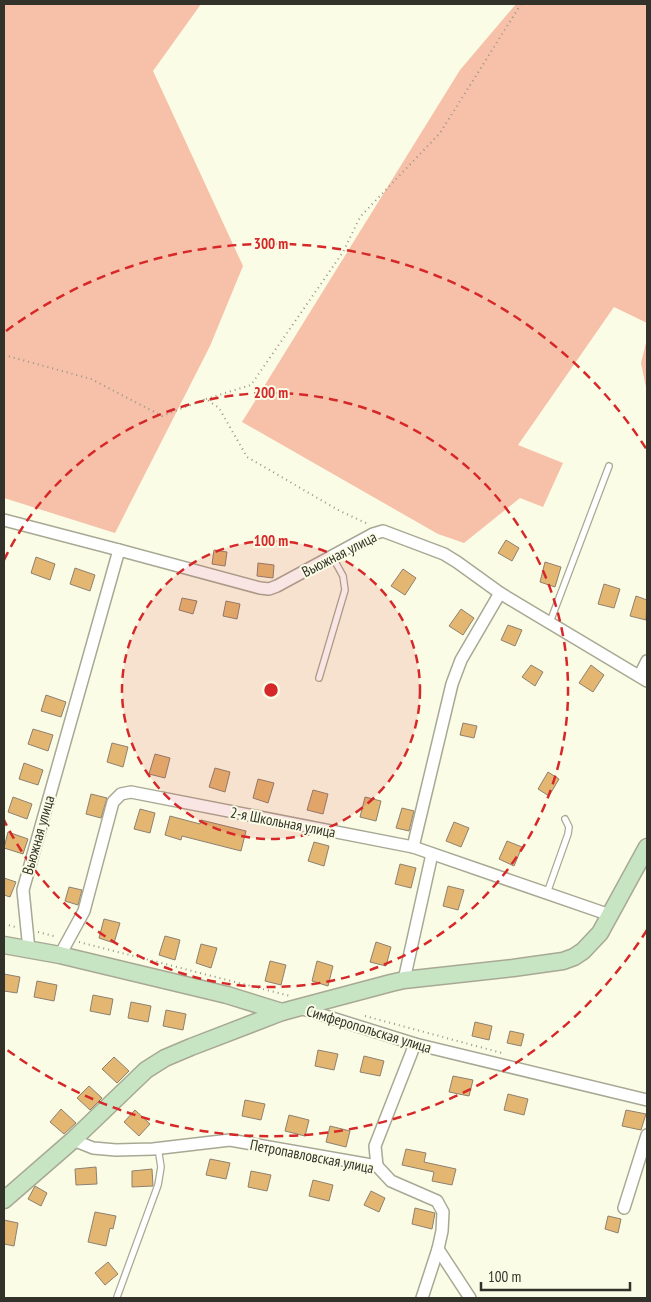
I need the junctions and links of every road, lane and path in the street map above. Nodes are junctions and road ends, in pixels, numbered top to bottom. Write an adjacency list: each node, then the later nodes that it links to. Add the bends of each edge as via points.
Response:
1 (521, 4): 3 (path, via 440,133 360,217 344,252 251,385)
2 (4, 355): 3 (path, via 91,379 162,416)
3 (206, 400): 6 (path, via 219,408 247,457 340,512)
4 (609, 466): 10 (lane)
5 (4, 520): 7 (street, Вьюжная улица)
6 (383, 531): 8 (street, Вьюжная улица); 9 (street, Вьюжная улица, via 444,554)
7 (119, 550): 8 (street, Вьюжная улица, via 260,588 277,586); 21 (street, Вьюжная улица, via 23,890)
8 (332, 556): 12 (lane, via 343,576 345,590)
9 (500, 593): 10 (street, Вьюжная улица); 15 (street, via 461,660 452,684)
10 (550, 622): 13 (street, Вьюжная улица)
11 (647, 661): 13 (street)
12 (319, 678)
13 (644, 678)
14 (565, 819): 18 (lane, via 568,834)
15 (413, 847): 17 (street, 2-я Школьная улица); 22 (street, 2-я Школьная улица, via 131,792 121,794 113,802 84,911)
16 (647, 848): 19 (street)
17 (432, 854): 18 (street, 2-я Школьная улица); 23 (street)
18 (546, 893): 19 (street, 2-я Школьная улица)
19 (610, 915): 23 (street, via 592,944 563,961)
20 (4, 945): 21 (street, Симферопольская улица)
21 (29, 950): 22 (street, Симферопольская улица)
22 (60, 955): 25 (street, Симферопольская улица)
23 (404, 980): 24 (street)
24 (300, 1008): 25 (street, Симферопольская улица); 26 (street, Симферопольская улица)
25 (282, 1012): 29 (street, via 191,1046 156,1063)
26 (415, 1044): 27 (street, Симферопольская улица); 31 (street, via 375,1146)
27 (647, 1100)
28 (647, 1134): 33 (street)
29 (73, 1140): 30 (street, Петропавловская улица, via 93,1148); 32 (street)
30 (158, 1148): 31 (street, Петропавловская улица, via 230,1140); 35 (lane, via 158,1186)
31 (377, 1166): 34 (street, Петропавловская улица, via 391,1180 437,1201 442,1212)
32 (4, 1200)
33 (624, 1208)
34 (438, 1249): 36 (street, Петропавловская улица); 37 (street)
35 (117, 1297)
36 (422, 1298)
37 (470, 1298)

